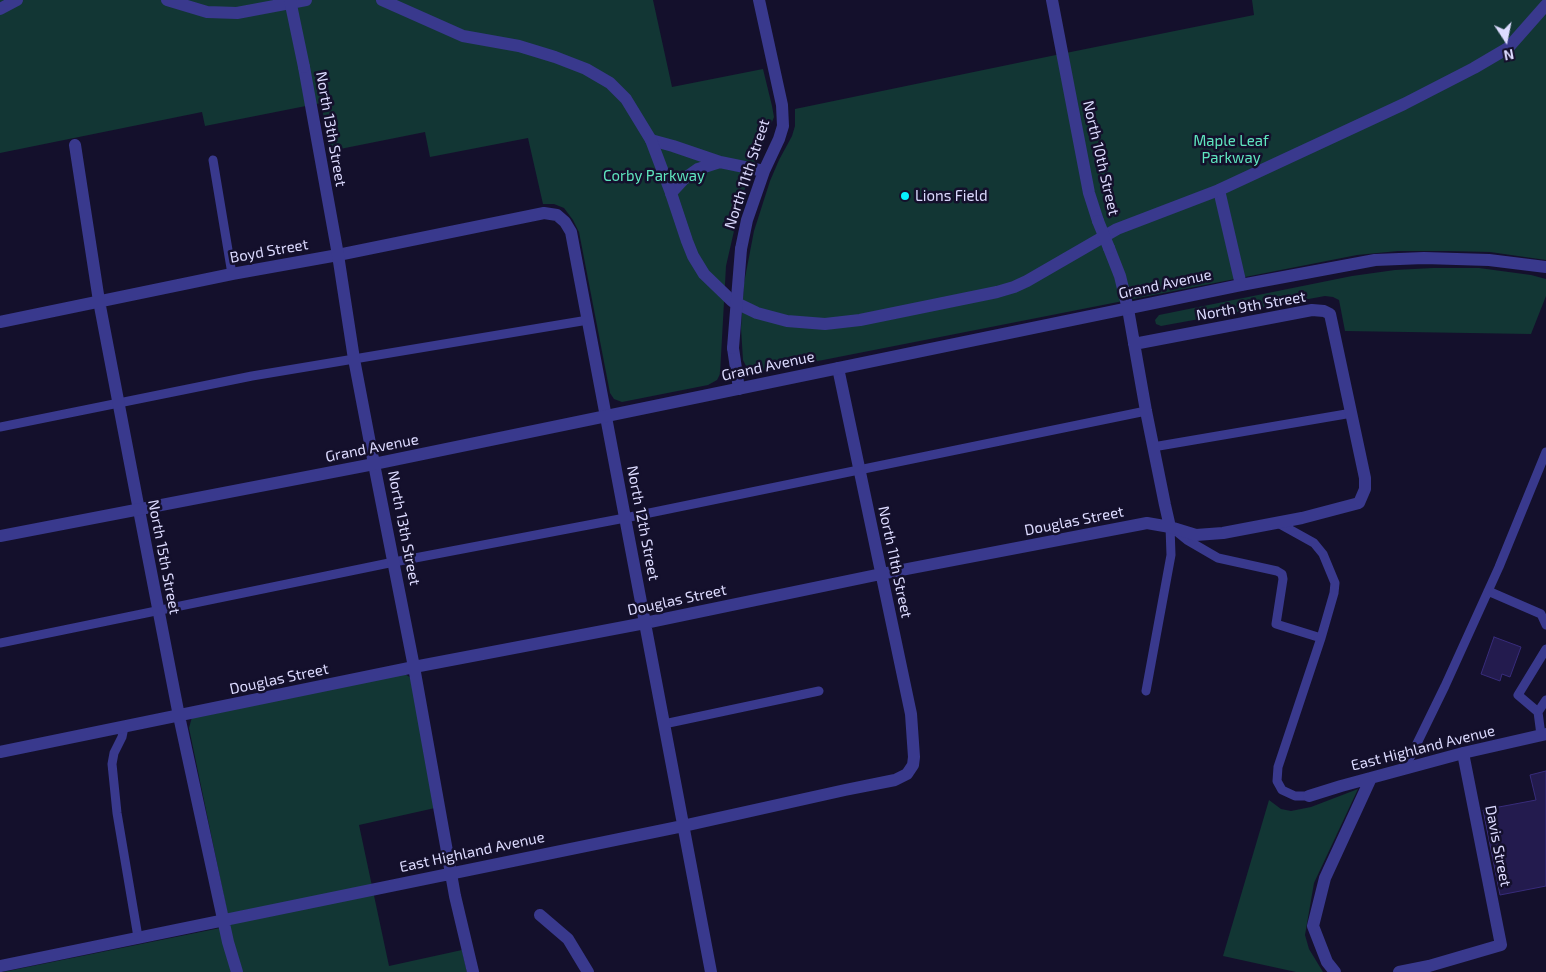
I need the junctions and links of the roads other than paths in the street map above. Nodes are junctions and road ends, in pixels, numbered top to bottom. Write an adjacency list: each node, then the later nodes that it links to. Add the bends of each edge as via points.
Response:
1 (17, 0): 9 (street)
2 (167, 0): 4 (street, via 207,12 237,13)
3 (290, 0): 18 (street, North 13th Street, bridge)
4 (306, 0)
5 (382, 0): 10 (street, via 463,36 519,46 586,69 610,83 626,99)
6 (759, 0): 14 (street, North 11th Street, via 782,105 783,126)
7 (1052, 0): 23 (street, North 10th Street, bridge, via 1089,193 1120,276)
8 (1546, 5): 15 (street, via 1508,48 1474,68)
9 (0, 9)
10 (651, 140): 13 (street); 16 (street)
11 (75, 145): 22 (street, North 15th Street)
12 (213, 160): 20 (lane)
13 (720, 162): 14 (street); 16 (street, via 698,169)
14 (764, 171): 29 (street, North 11th Street, bridge, via 741,249 733,348)
15 (1219, 190): 16 (street, via 1117,229 1027,281 997,292 826,324 787,321 757,313 732,301 704,274 693,256); 21 (street)
16 (671, 193)
17 (544, 213): 18 (street, Boyd Street); 24 (street, North 12th Street, via 556,215 571,232)
18 (338, 255): 20 (street, Boyd Street); 27 (street, North 13th Street)
19 (1546, 267): 21 (street, Grand Avenue, via 1489,260 1375,260)
20 (232, 274): 22 (street, Boyd Street)
21 (1241, 284): 23 (street, Grand Avenue)
22 (99, 301): 25 (street, Boyd Street); 30 (street, North 15th Street)
23 (1128, 309): 26 (street, North 10th Street); 28 (street, Grand Avenue)
24 (588, 320): 27 (lane); 33 (street, North 12th Street)
25 (0, 322)
26 (1134, 344): 31 (street, North 10th Street); 32 (street, North 9th Street, via 1312,310 1324,311 1330,314)
27 (354, 359): 30 (lane); 37 (street, North 13th Street)
28 (838, 368): 29 (street, Grand Avenue); 38 (street, North 11th Street)
29 (739, 389): 33 (street, Grand Avenue)
30 (118, 403): 34 (lane); 40 (street, North 15th Street)
31 (1146, 411): 35 (street, North 10th Street); 38 (lane)
32 (1352, 412): 35 (lane); 39 (street, North 9th Street, via 1365,478 1365,489)
33 (606, 416): 37 (street, Grand Avenue); 41 (street, North 12th Street)
34 (0, 427)
35 (1154, 447): 43 (street, North 10th Street)
36 (1546, 452): 47 (lane)
37 (374, 464): 40 (street, Grand Avenue); 45 (street, North 13th Street)
38 (860, 470): 41 (lane); 46 (street, North 11th Street)
39 (1359, 503): 42 (street, Douglas Street)
40 (139, 510): 44 (street, Grand Avenue); 48 (street, North 15th Street)
41 (625, 518): 45 (lane); 49 (street, North 12th Street)
42 (1278, 523): 43 (street, Douglas Street, via 1223,534 1196,535); 51 (lane, via 1314,543 1324,554 1334,593)
43 (1170, 527): 46 (street, Douglas Street, via 1147,523); 51 (lane, via 1218,558 1278,571 1283,579 1276,624); 56 (lane, via 1171,555)
44 (0, 536)
45 (394, 562): 48 (lane); 54 (street, North 13th Street)
46 (881, 574): 49 (street, Douglas Street); 62 (street, North 11th Street)
47 (1488, 591): 50 (lane, via 1540,614); 66 (lane)
48 (158, 611): 52 (lane); 59 (street, North 15th Street)
49 (645, 623): 54 (street, Douglas Street); 60 (street, North 12th Street)
50 (1546, 624)
51 (1321, 638): 68 (lane, via 1278,768 1277,781 1282,790 1295,796)
52 (0, 643)
53 (1546, 649): 58 (lane, via 1518,694)
54 (414, 667): 59 (street, Douglas Street); 70 (street, North 13th Street)
55 (819, 691): 60 (lane)
56 (1146, 691)
57 (1546, 700): 58 (lane)
58 (1538, 712): 63 (lane)
59 (179, 716): 61 (street, Douglas Street); 72 (street, North 15th Street)
60 (664, 724): 69 (street, North 12th Street)
61 (124, 727): 64 (street, Douglas Street); 73 (lane, via 112,764)
62 (912, 732): 69 (street, East Highland Avenue, via 913,765 907,774 895,780)
63 (1544, 735): 65 (street, East Highland Avenue)
64 (0, 752)
65 (1464, 753): 66 (street, East Highland Avenue); 80 (street, Davis Street, via 1501,945)
66 (1405, 768): 67 (street, East Highland Avenue)
67 (1371, 778): 68 (street, East Highland Avenue); 79 (street, via 1325,878 1313,926)
68 (1309, 796)
69 (683, 826): 70 (street, East Highland Avenue); 78 (street, North 12th Street)
70 (451, 873): 72 (street, East Highland Avenue); 76 (street, North 13th Street)
71 (540, 915): 77 (street, via 568,939)
72 (223, 920): 73 (street, East Highland Avenue); 75 (street, North 15th Street)
73 (138, 937): 74 (street, East Highland Avenue)
74 (0, 966)
75 (236, 972)
76 (473, 972)
77 (588, 972)
78 (711, 972)
79 (1335, 972)
80 (1398, 972)

